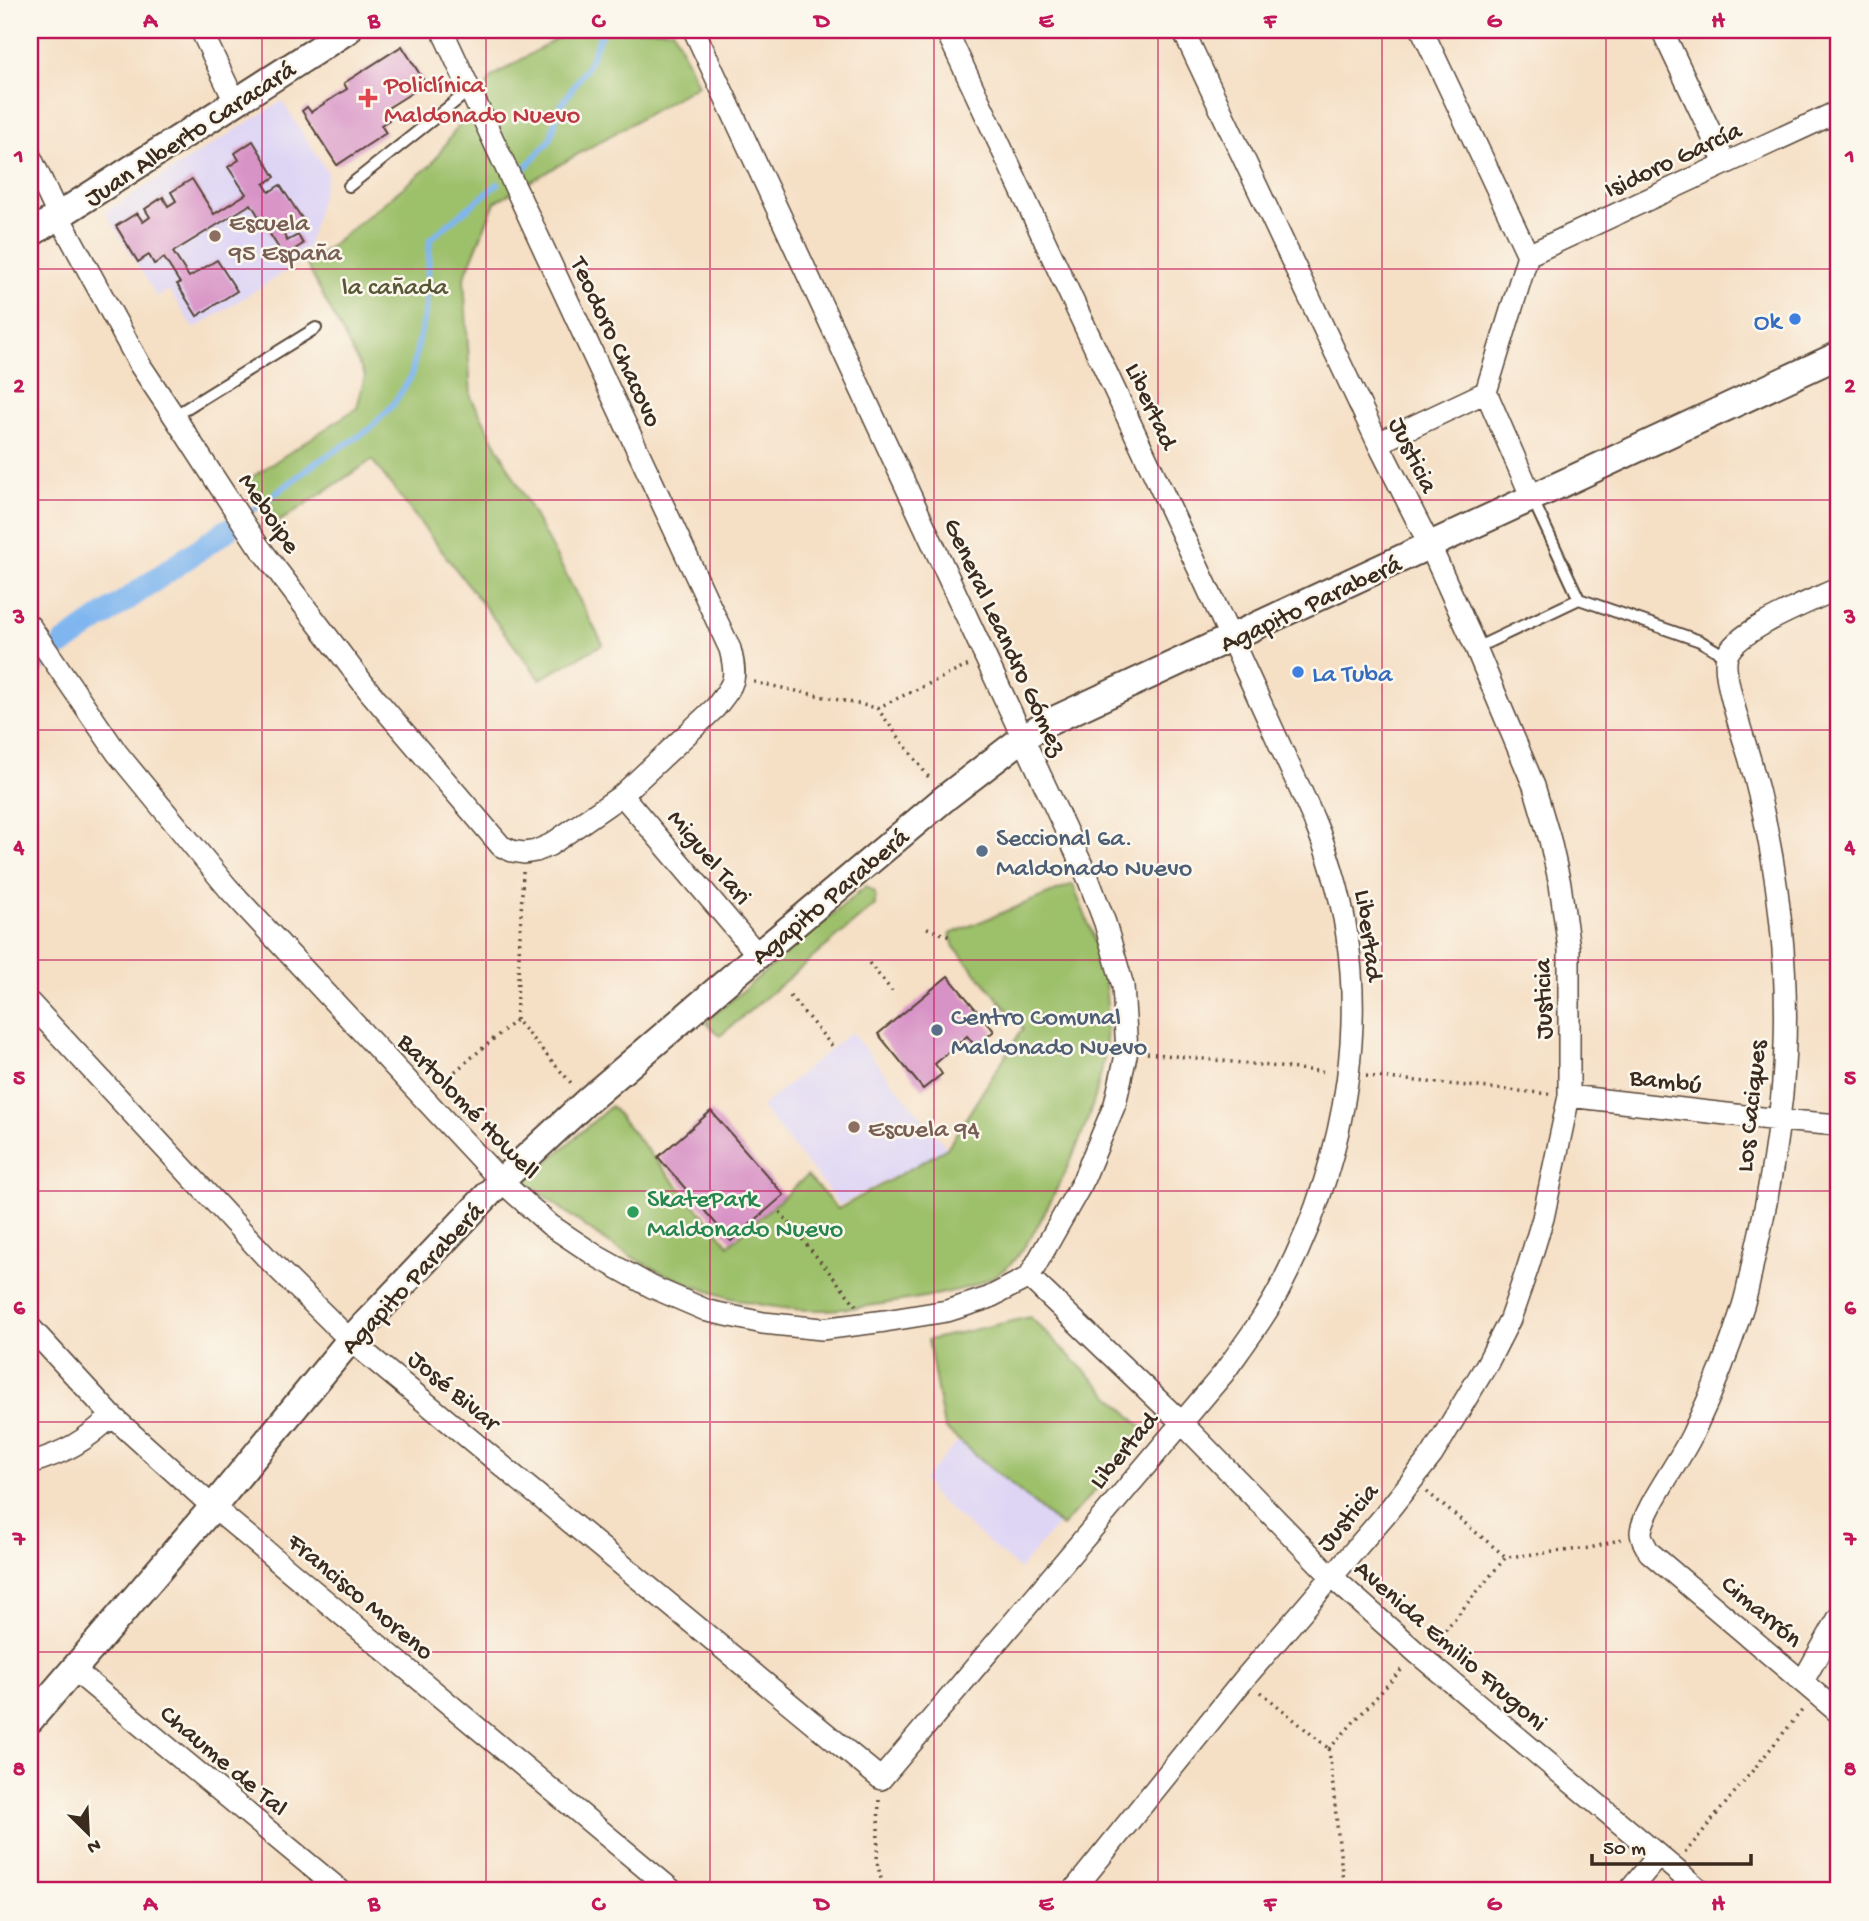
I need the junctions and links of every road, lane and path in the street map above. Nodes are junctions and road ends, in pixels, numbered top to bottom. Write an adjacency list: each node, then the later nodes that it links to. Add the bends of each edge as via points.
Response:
1 (201, 30): 10 (street)
2 (348, 30): 10 (street, Juan Alberto Caracará)
3 (442, 30): 9 (street, Teodoro Chacovo)
4 (694, 30): 31 (street, General Leandro Gómez)
5 (946, 30): 28 (street, Libertad)
6 (1183, 30): 22 (street, Justicia)
7 (1422, 30): 17 (street)
8 (1662, 30): 13 (street)
9 (470, 90): 14 (lane); 32 (street, Teodoro Chacovo, via 730,649)
10 (235, 102): 15 (street, Juan Alberto Caracará)
11 (1839, 111): 13 (street, Isidoro García)
12 (30, 156): 15 (street, Meboipe)
13 (1726, 163): 17 (street, Isidoro García)
14 (349, 186)
15 (58, 215): 16 (street, Juan Alberto Caracará); 21 (street, Meboipe, via 140,365)
16 (30, 234)
17 (1528, 255): 20 (street)
18 (316, 328): 21 (lane)
19 (1839, 355): 23 (street, Agapito Paraberá)
20 (1486, 392): 22 (street); 23 (street)
21 (174, 416): 37 (street, Meboipe, via 257,544 369,691 501,846)
22 (1378, 443): 24 (street, Justicia)
23 (1532, 498): 24 (street, Agapito Paraberá); 26 (lane)
24 (1430, 546): 28 (street, Agapito Paraberá); 29 (street, Justicia)
25 (1839, 588): 30 (street, via 1763,624)
26 (1579, 599): 29 (lane); 30 (lane)
27 (30, 626): 48 (street, Bartolomé Howell, via 117,753 228,888)
28 (1231, 639): 34 (street, Agapito Paraberá); 59 (street, Libertad, via 1333,871 1348,942 1352,1031 1339,1131 1305,1235 1255,1330)
29 (1476, 648): 47 (street, Justicia, via 1534,786 1560,884 1569,949)
30 (1729, 652): 50 (street, Los Caciques, via 1727,677 1771,849 1781,927 1786,1020)
31 (986, 657): 33 (path); 34 (street, General Leandro Gómez)
32 (735, 678): 33 (path); 35 (street, via 715,708)
33 (877, 708): 36 (path)
34 (1024, 737): 36 (street, Agapito Paraberá); 54 (street, General Leandro Gómez, via 1105,923 1123,986 1127,1051 1115,1104 1082,1183)
35 (622, 794): 37 (street, via 550,845); 40 (street, Miguel Tari)
36 (945, 799): 40 (street, Agapito Paraberá)
37 (524, 853): 45 (path)
38 (927, 928): 39 (path)
39 (950, 937)
40 (758, 954): 49 (street, Agapito Paraberá)
41 (869, 963): 42 (path)
42 (892, 991)
43 (790, 996): 46 (path)
44 (30, 1003): 57 (street, José Bivar, via 265,1257)
45 (516, 1020): 48 (path); 49 (path)
46 (833, 1047)
47 (1569, 1096): 50 (street, Bambú); 61 (street, Justicia, via 1543,1218 1510,1320 1432,1455)
48 (423, 1099): 52 (street, Bartolomé Howell)
49 (587, 1101): 52 (street, Agapito Paraberá)
50 (1779, 1121): 51 (street, Bambú); 63 (street, Los Caciques, via 1742,1309 1692,1435 1645,1517)
51 (1839, 1125)
52 (501, 1181): 54 (street, Bartolomé Howell, via 550,1225 652,1287 708,1311 763,1323 822,1329 947,1311); 57 (street, Agapito Paraberá)
53 (780, 1212): 55 (path)
54 (1029, 1278): 59 (street, Avenida Emilio Frugoni)
55 (862, 1311)
56 (30, 1327): 58 (street, Francisco Moreno)
57 (351, 1340): 62 (street, Agapito Paraberá); 74 (street, José Bivar)
58 (112, 1416): 60 (street, via 89,1437); 62 (street, Francisco Moreno)
59 (1181, 1422): 65 (street, Avenida Emilio Frugoni); 74 (street, Libertad)
60 (30, 1463)
61 (1412, 1480): 64 (path); 65 (street, Justicia)
62 (213, 1507): 68 (street, Agapito Paraberá); 77 (street, Francisco Moreno)
63 (1645, 1542): 64 (path); 70 (street, Cimarrón)
64 (1506, 1557): 67 (path, via 1441,1635)
65 (1331, 1576): 67 (street, Avenida Emilio Frugoni); 69 (street, Justicia)
66 (1839, 1617): 70 (street)
67 (1417, 1653): 73 (path); 75 (street, Avenida Emilio Frugoni)
68 (73, 1669): 72 (street, Agapito Paraberá); 76 (street, Chaume de Tal)
69 (1244, 1678): 73 (path); 79 (street, Justicia)
70 (1810, 1687): 71 (street, Cimarrón); 75 (path)
71 (1839, 1713)
72 (30, 1720)
73 (1329, 1749): 80 (path)
74 (881, 1779): 78 (path, via 877,1862)
75 (1665, 1862): 81 (street); 82 (street, Avenida Emilio Frugoni)
76 (341, 1891)
77 (673, 1891)
78 (884, 1891)
79 (1073, 1891)
80 (1344, 1891)
81 (1629, 1891)
82 (1701, 1891)

